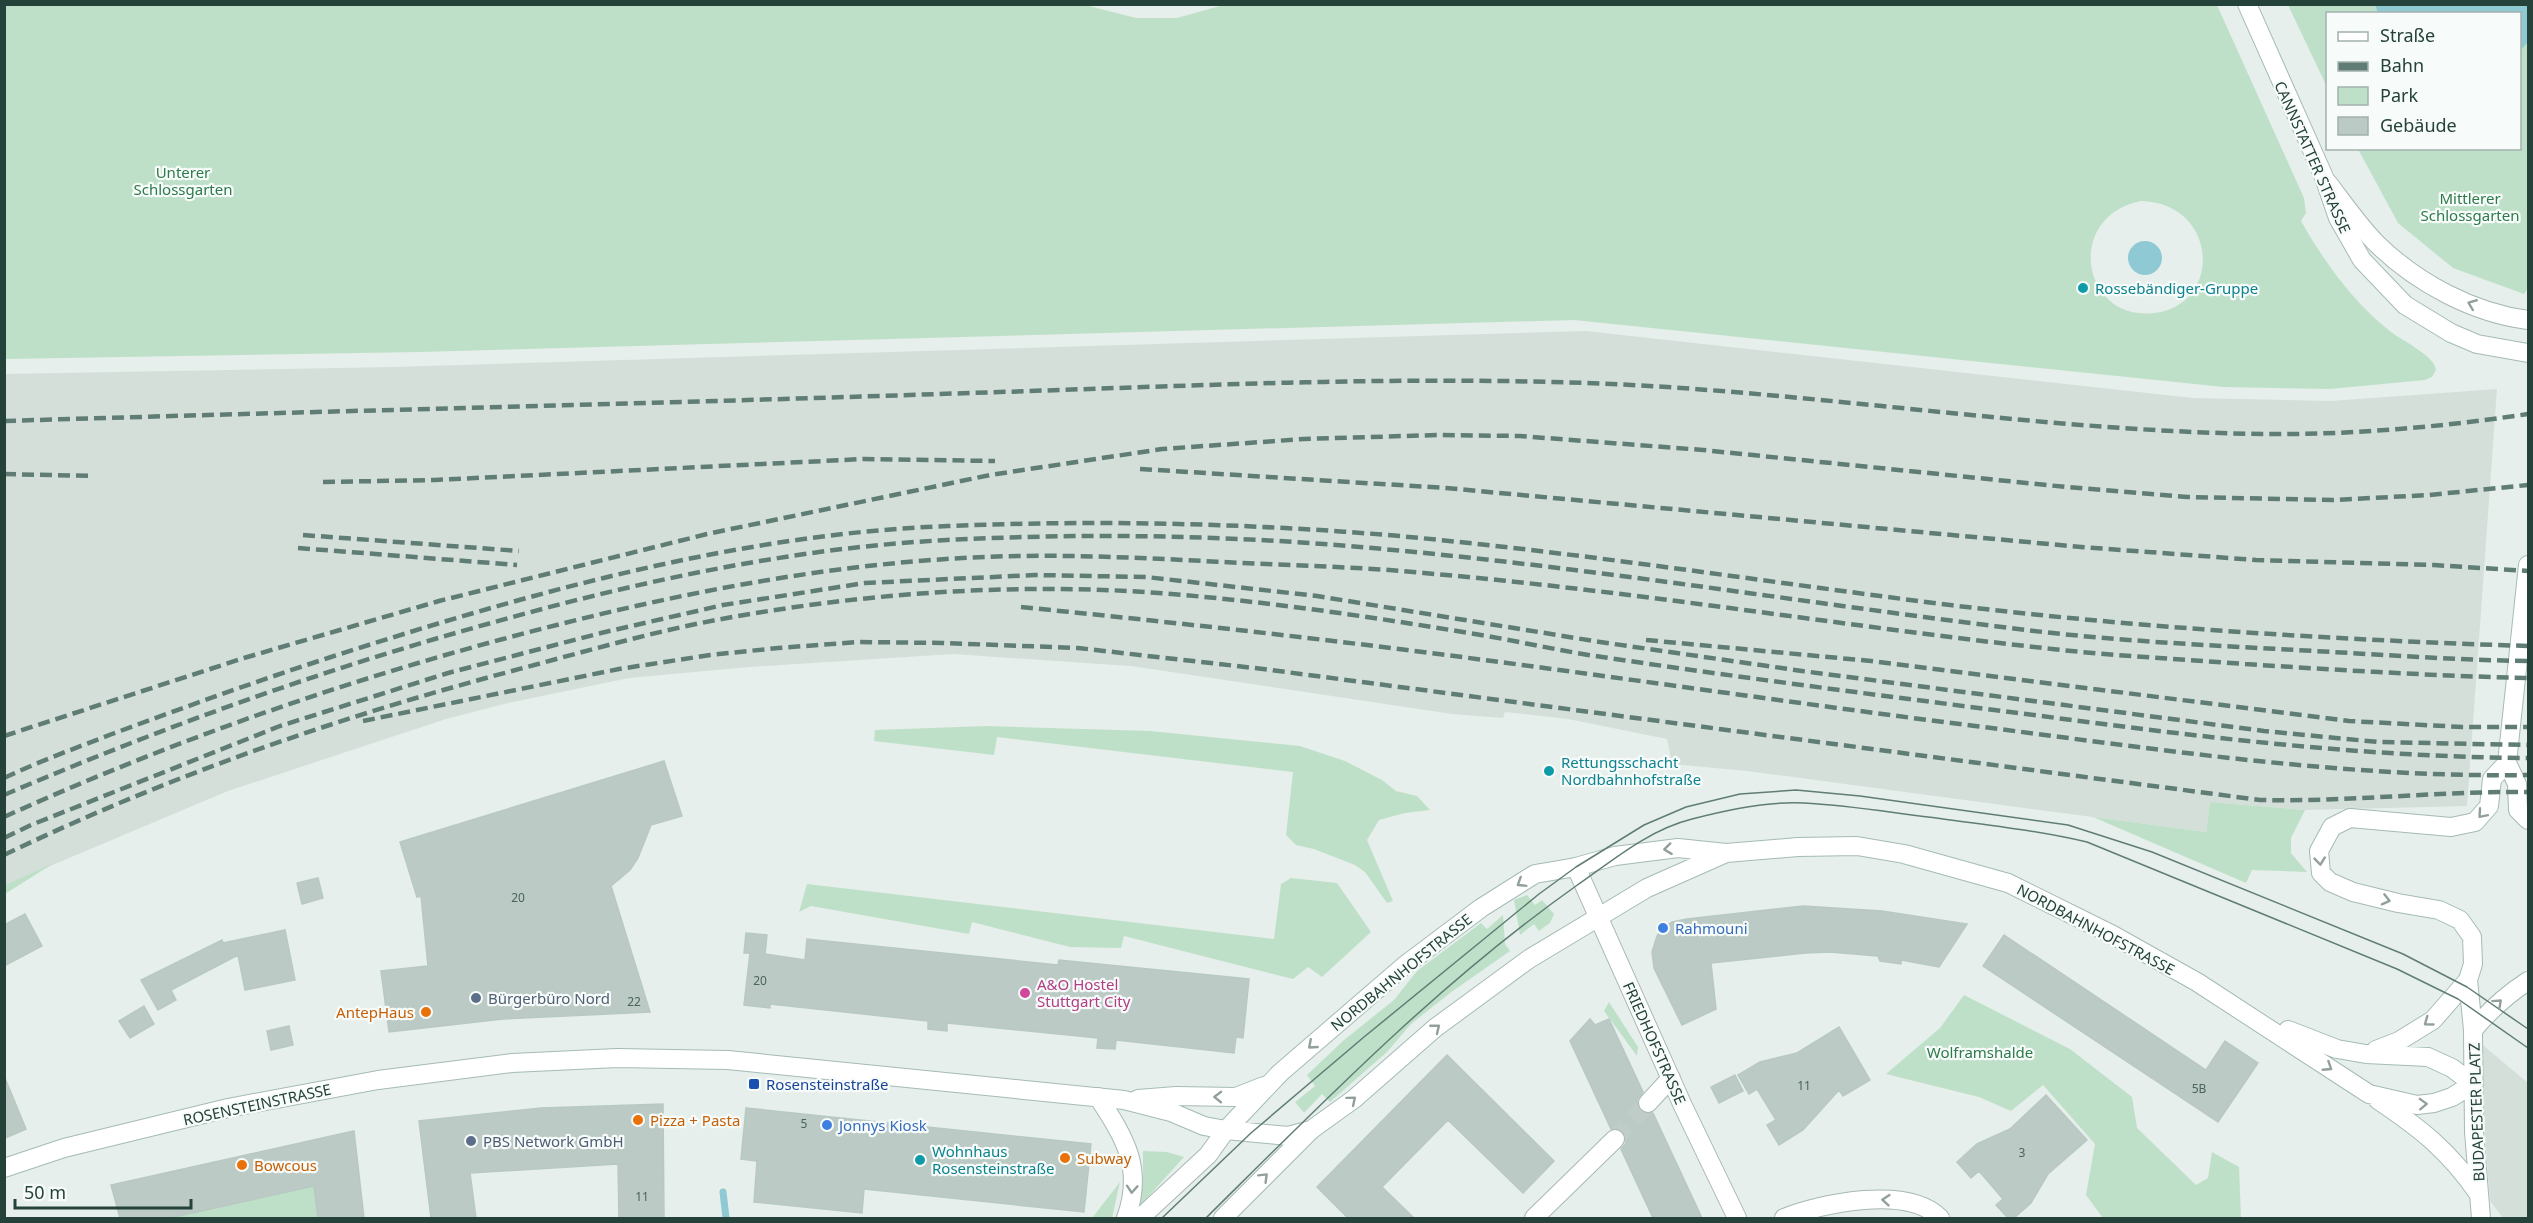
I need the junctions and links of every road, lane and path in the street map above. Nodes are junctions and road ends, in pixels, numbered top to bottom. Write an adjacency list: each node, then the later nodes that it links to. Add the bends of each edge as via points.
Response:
1 (2247, 4): 2 (street, CANNSTATTER STRASSE)
2 (2324, 177): 3 (street, one-way to 2, via 2470,304 2409,270 2376,243); 4 (street, CANNSTATTER STRASSE, via 2347,235 2362,260 2405,305 2476,344)
3 (2529, 320)
4 (2529, 352)
5 (2529, 565): 6 (street)
6 (2507, 764): 7 (street, via 2517,784 2518,810); 11 (street, one-way to 11, via 2492,779 2489,806 2475,822 2451,827 2350,818 2332,827 2319,851 2321,873 2330,882 2353,892 2439,910 2460,920 2474,947)
7 (2529, 820)
8 (1726, 853): 9 (street, NORDBAHNHOFSTRASSE, one-way to 9, via 1678,848 1616,856); 10 (street, NORDBAHNHOFSTRASSE, via 1647,888); 13 (street, NORDBAHNHOFSTRASSE, via 1857,846 1904,854 2008,883 2122,940)
9 (1576, 867): 10 (street, FRIEDHOFSTRASSE); 17 (street, NORDBAHNHOFSTRASSE, one-way to 17, via 1535,874 1481,908 1404,966)
10 (1597, 916): 16 (street, FRIEDHOFSTRASSE); 24 (street, NORDBAHNHOFSTRASSE, one-way to 10, via 1479,994)
11 (2468, 980): 14 (street, BUDAPESTER PLATZ); 15 (street, one-way to 15, via 2433,1020 2399,1041)
12 (2529, 981): 14 (street, one-way to 12, via 2510,992)
13 (2244, 1012): 15 (street, NORDBAHNHOFSTRASSE, via 2310,1040); 19 (street, NORDBAHNHOFSTRASSE, one-way to 19)
14 (2473, 1030): 18 (street, BUDAPESTER PLATZ)
15 (2366, 1054): 18 (street, NORDBAHNHOFSTRASSE, via 2428,1057)
16 (1671, 1078): 22 (street); 32 (street, FRIEDHOFSTRASSE)
17 (1273, 1081): 21 (street, ROSENSTEINSTRASSE, one-way to 21, via 1236,1097); 23 (street, NORDBAHNHOFSTRASSE)
18 (2473, 1084): 19 (street, NORDBAHNHOFSTRASSE, one-way to 18, via 2417,1105 2452,1097); 27 (street, BUDAPESTER PLATZ)
19 (2369, 1094): 27 (street, via 2436,1142)
20 (1098, 1097): 21 (street, ROSENSTEINSTRASSE); 26 (street, ROSENSTEINSTRASSE, via 728,1060 617,1058 512,1063 378,1080 228,1108 64,1148); 28 (street, one-way to 28, via 1126,1141 1132,1164 1133,1190)
21 (1124, 1100): 23 (street, ROSENSTEINSTRASSE)
22 (1648, 1104)
23 (1226, 1130): 24 (street, ROSENSTEINSTRASSE, via 1288,1136); 29 (street, NORDBAHNHOFSTRASSE, via 1208,1155)
24 (1311, 1130): 30 (street, NORDBAHNHOFSTRASSE, one-way to 24)
25 (1616, 1138): 31 (street)
26 (4, 1168)
27 (2479, 1194): 35 (street, BUDAPESTER PLATZ); 36 (street)
28 (1126, 1218)
29 (1140, 1218)
30 (1223, 1218)
31 (1534, 1218)
32 (1737, 1218)
33 (1784, 1218): 34 (street, one-way to 33, via 1911,1203 1878,1199 1834,1204)
34 (1940, 1218)
35 (2481, 1218)
36 (2492, 1218)

